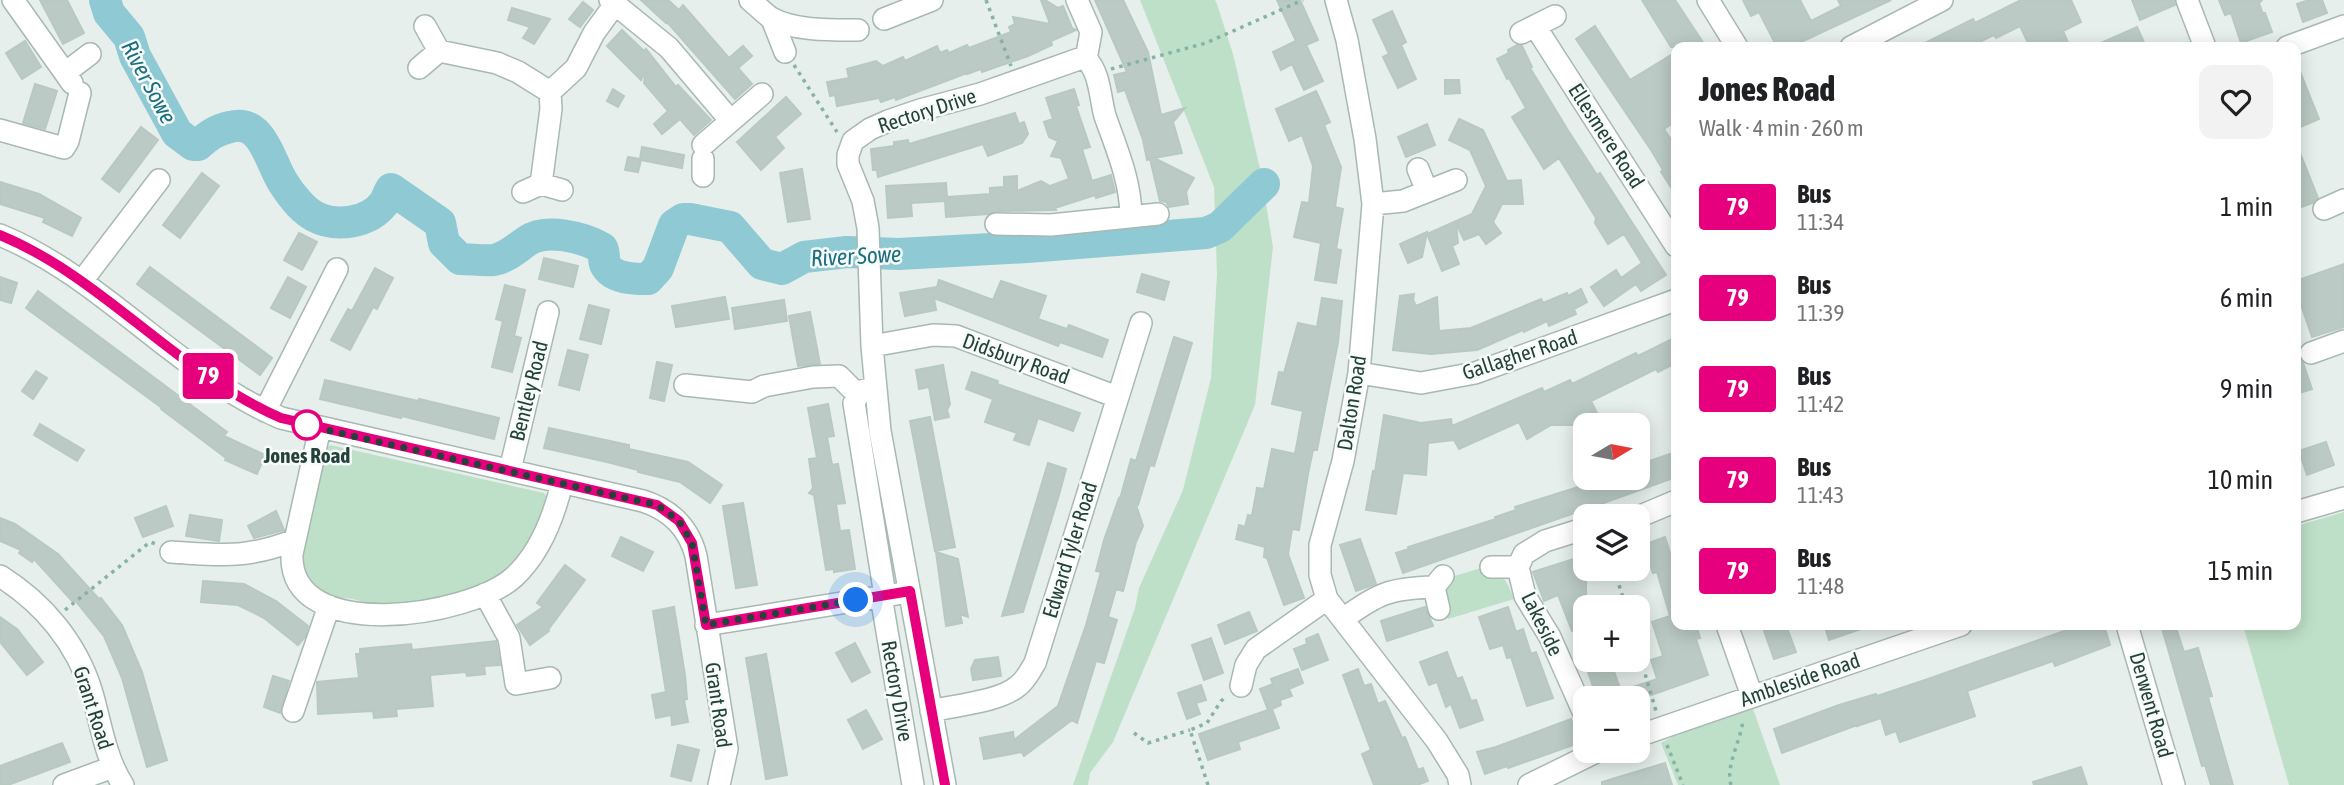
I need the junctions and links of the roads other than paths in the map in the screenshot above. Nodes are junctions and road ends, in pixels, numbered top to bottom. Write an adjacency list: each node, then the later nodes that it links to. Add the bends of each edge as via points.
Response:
1 (13, 0): 25 (street)
2 (750, 0): 11 (street)
3 (932, 0): 12 (street)
4 (1077, 0): 23 (street, via 1091,32)
5 (1336, 0): 37 (street, Dalton Road, via 1348,40)
6 (1708, 0): 16 (street)
7 (1942, 0): 17 (street)
8 (2187, 0): 18 (street)
9 (612, 2): 26 (street, via 576,68); 28 (street, via 668,48)
10 (1555, 16): 43 (street, Ellesmere Road, via 1528,30)
11 (772, 19): 15 (street, via 803,27); 21 (street)
12 (884, 19)
13 (425, 26): 20 (street)
14 (2344, 26): 19 (street)
15 (858, 30)
16 (1734, 42)
17 (1861, 42)
18 (2203, 42)
19 (2301, 42)
20 (439, 51): 24 (street); 26 (street, via 497,63)
21 (785, 52)
22 (90, 54): 25 (street)
23 (1090, 66): 40 (street, via 1125,171); 49 (street, Rectory Drive, via 1079,59 888,121 859,136 849,147 848,164 868,228)
24 (419, 68)
25 (65, 73): 29 (street, via 84,97 64,148)
26 (550, 92): 34 (street)
27 (762, 94): 28 (street)
28 (730, 120): 30 (street)
29 (0, 130)
30 (703, 160)
31 (1418, 169): 35 (street)
32 (159, 180): 45 (street)
33 (1456, 180): 35 (street)
34 (542, 189)
35 (1427, 191): 37 (street, via 1403,201)
36 (2344, 200): 38 (street)
37 (1373, 204): 52 (street, Dalton Road)
38 (2323, 209)
39 (1158, 214): 40 (street)
40 (1131, 215): 41 (street, via 1051,225)
41 (996, 225)
42 (0, 235): 45 (street, Grant Road)
43 (1671, 239)
44 (337, 269): 56 (street)
45 (82, 281): 56 (street, Grant Road, via 233,394)
46 (1671, 302): 52 (street, Gallagher Road, via 1475,373 1421,383)
47 (548, 313): 58 (street, Bentley Road)
48 (1141, 323): 55 (street, Edward Tyler Road)
49 (872, 346): 54 (street, Rectory Drive); 55 (street, Didsbury Road, via 933,335 956,336)
50 (2341, 349): 51 (street)
51 (2311, 354)
52 (1359, 373): 73 (street, Dalton Road, via 1343,461 1320,545 1320,575)
53 (685, 385): 54 (street, via 752,392 764,386 839,376)
54 (866, 391): 70 (street, Rectory Drive, via 880,431); 72 (street, Rectory Drive, via 854,403)
55 (1117, 397): 85 (street, Edward Tyler Road, via 1031,669 1009,692)
56 (265, 411): 57 (street, Grant Road)
57 (320, 428): 58 (street, Grant Road); 65 (street)
58 (510, 470): 59 (street, Grant Road)
59 (562, 483): 71 (street, via 550,524 526,562 516,576); 77 (street, Grant Road, via 657,505 679,521 692,543)
60 (2344, 498): 62 (street)
61 (1671, 503): 63 (street)
62 (2301, 511)
63 (1650, 512)
64 (1573, 532): 68 (street, Lakeside, via 1524,554)
65 (295, 540): 66 (street, via 257,554); 74 (street, via 291,566 299,587)
66 (171, 552)
67 (1490, 567): 68 (street, Lakeside)
68 (1518, 567): 83 (street, Lakeside, via 1525,596 1550,636)
69 (0, 576): 89 (street, Grant Road, via 32,598 72,649 86,677)
70 (910, 591): 72 (street); 85 (street, Rectory Drive)
71 (485, 594): 74 (street, via 411,613 372,614); 81 (street, via 509,638 516,684)
72 (883, 596): 77 (street); 92 (street, Rectory Drive)
73 (1327, 599): 76 (street, Dalton Road); 82 (street, via 1256,649)
74 (329, 606): 86 (street)
75 (1438, 609): 76 (street, via 1438,582 1374,596)
76 (1343, 619): 94 (street, Dalton Road, via 1437,741)
77 (706, 625): 91 (street, Grant Road, via 727,749)
78 (1728, 630): 84 (street)
79 (1946, 630): 84 (street, Ambleside Road)
80 (2128, 630): 96 (street, Derwent Road)
81 (550, 678)
82 (1241, 686)
83 (1573, 688)
84 (1747, 698): 87 (street, Ambleside Road)
85 (931, 710): 93 (street, Rectory Drive)
86 (293, 712)
87 (1650, 732)
88 (1574, 763): 95 (street)
89 (118, 776): 90 (street)
90 (64, 785)
91 (719, 785)
92 (913, 785)
93 (945, 785)
94 (1461, 785)
95 (1529, 785)
96 (2174, 785)

